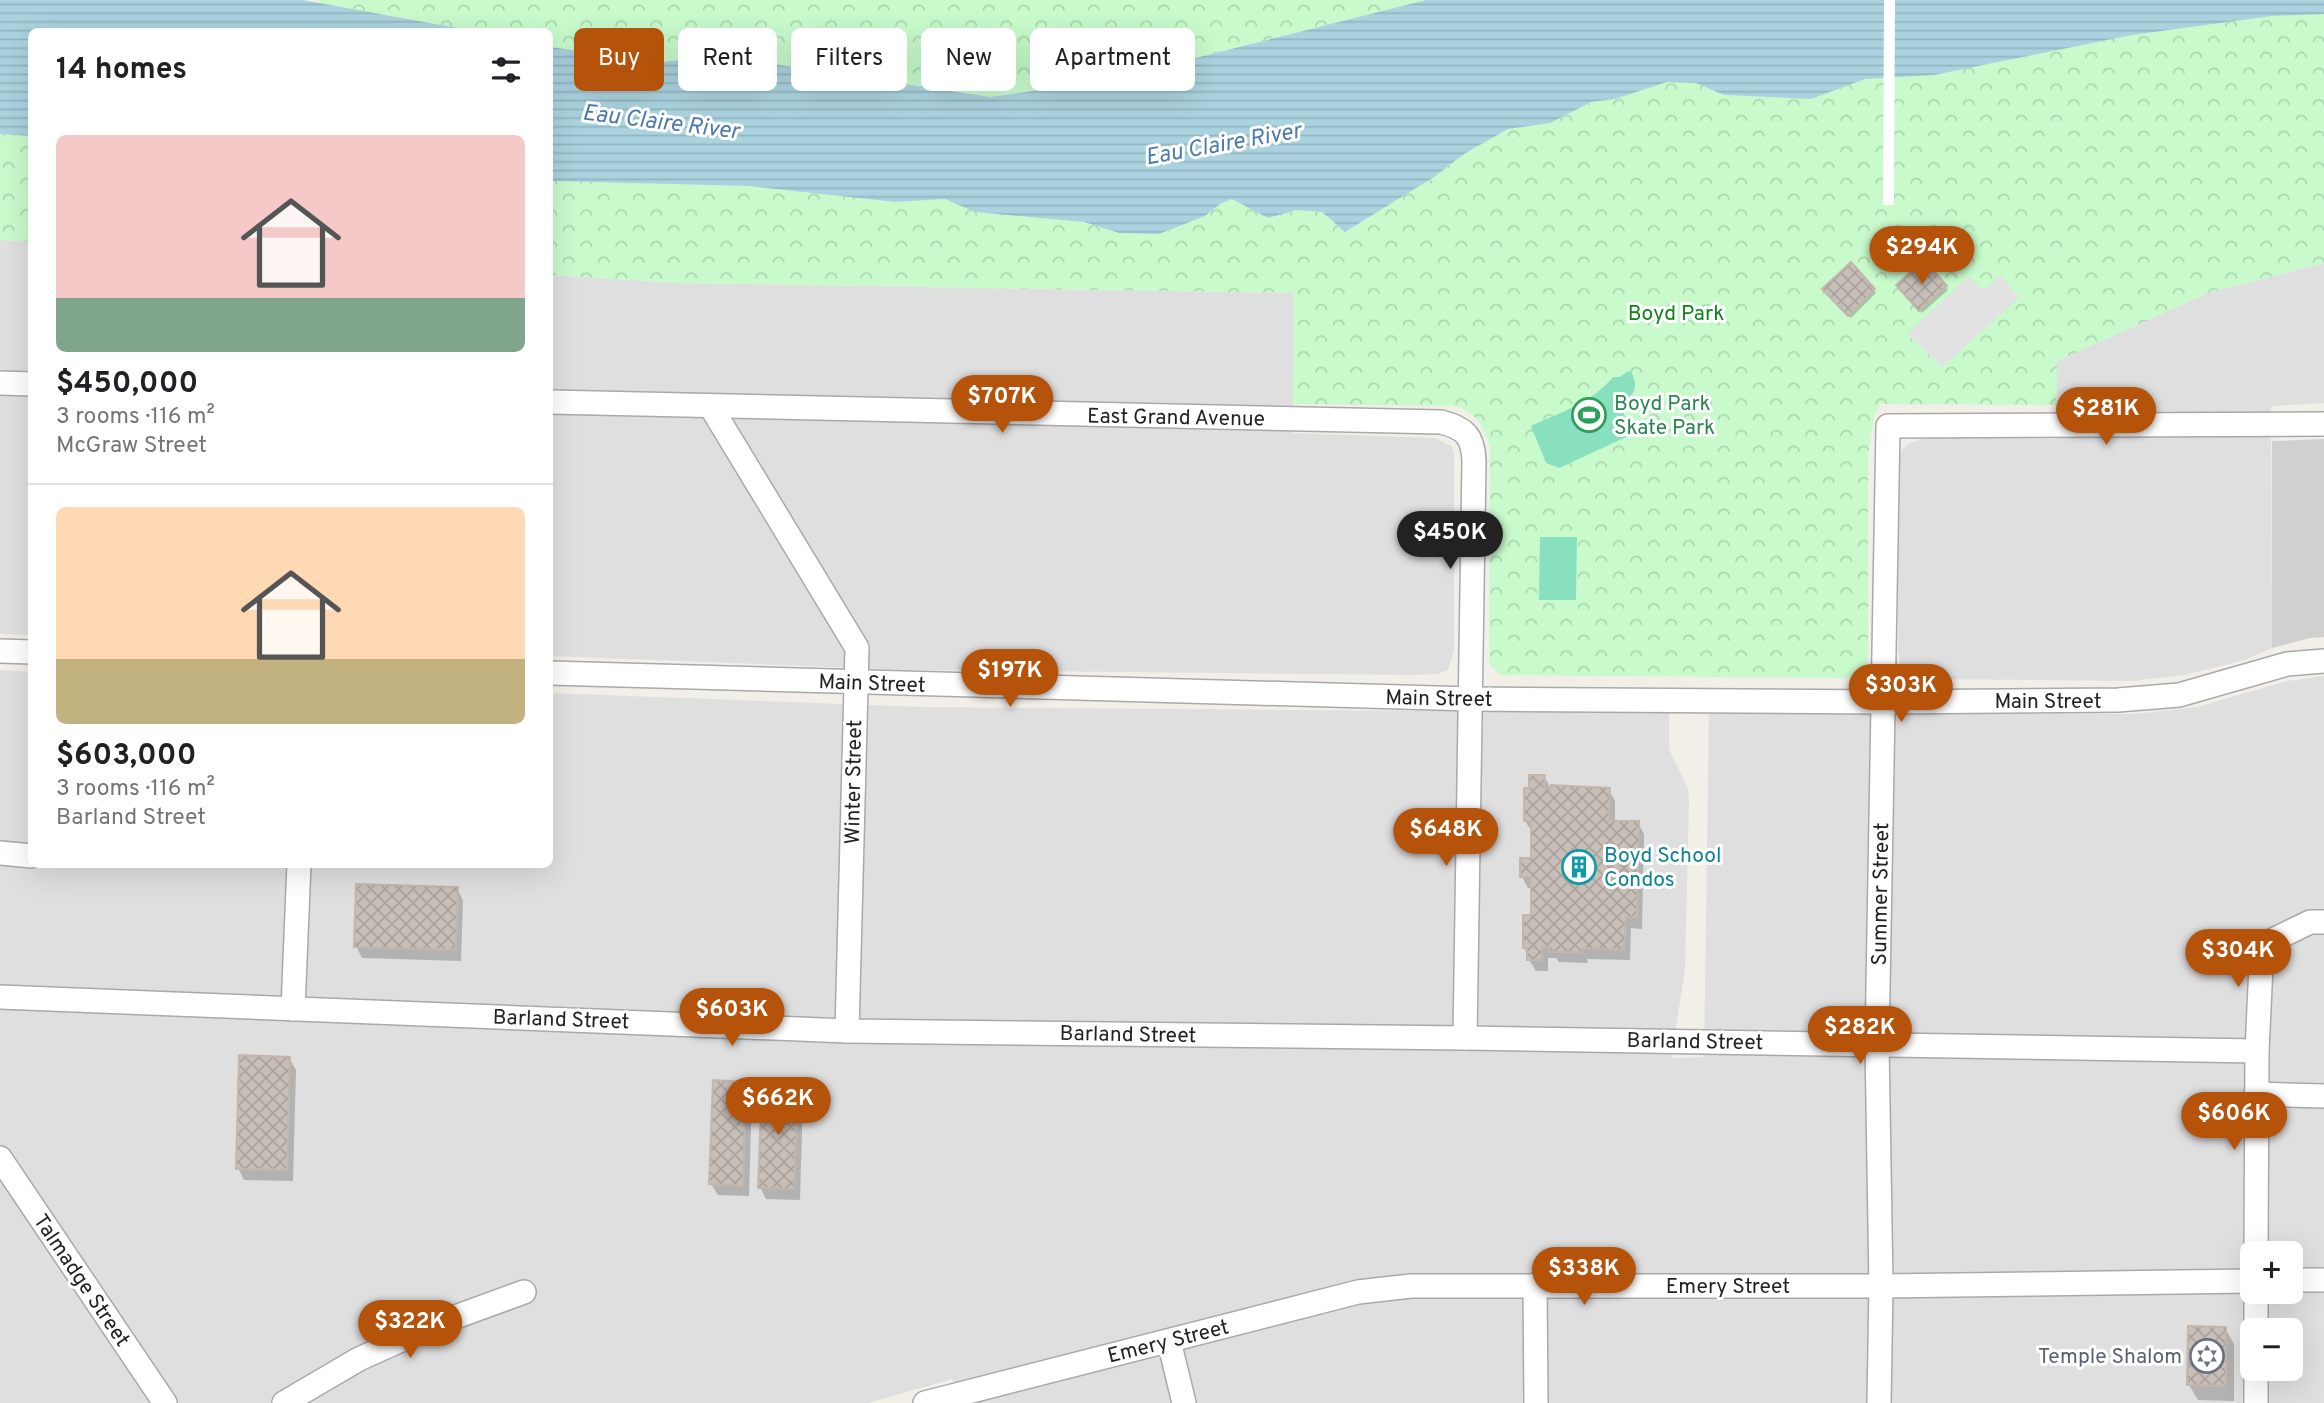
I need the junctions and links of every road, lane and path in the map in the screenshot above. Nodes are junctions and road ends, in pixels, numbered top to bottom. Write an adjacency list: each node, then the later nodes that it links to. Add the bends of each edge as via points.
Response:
1 (0, 383): 2 (street)
2 (28, 384)
3 (553, 402): 4 (street, East Grand Avenue)
4 (711, 407): 10 (street, Winter Street, via 857,648); 11 (street, East Grand Avenue, via 1441,422 1465,431 1474,461)
5 (2324, 424): 12 (street, Summer Street, via 1888,426)
6 (0, 651): 7 (street)
7 (28, 652)
8 (2324, 661): 12 (street, Main Street, via 2287,664 2179,695 2118,700)
9 (553, 673): 10 (street, Main Street)
10 (856, 682): 11 (street, Main Street); 19 (street, Winter Street)
11 (1471, 699): 12 (street, Main Street); 20 (street)
12 (1884, 702): 21 (street, Summer Street)
13 (0, 853): 14 (street)
14 (28, 856)
15 (299, 868): 18 (street)
16 (2324, 922): 22 (street, via 2310,922 2273,940 2261,965)
17 (0, 997): 18 (street, Barland Street)
18 (293, 1009): 19 (street, Barland Street)
19 (848, 1031): 20 (street, Barland Street)
20 (1465, 1038): 21 (street, Barland Street)
21 (1877, 1044): 22 (street, Barland Street); 31 (street, Summer Street)
22 (2257, 1051): 23 (street)
23 (2256, 1094): 24 (street); 26 (street)
24 (2324, 1096)
25 (4, 1172): 36 (street, Talmadge Street)
26 (2256, 1241)
27 (2303, 1280): 28 (street)
28 (2324, 1280)
29 (2240, 1281): 31 (street, Emery Street)
30 (1535, 1285): 31 (street, Emery Street); 33 (street, Emery Street, via 1410,1286 1358,1292); 40 (street)
31 (1881, 1286): 41 (street, Summer Street)
32 (524, 1292): 37 (street, via 371,1354)
33 (1169, 1341): 35 (street, Emery Street); 39 (street)
34 (2256, 1381): 42 (street)
35 (950, 1400): 38 (street, Emery Street)
36 (165, 1403)
37 (284, 1403)
38 (925, 1403)
39 (1184, 1403)
40 (1536, 1403)
41 (1879, 1403)
42 (2256, 1403)

